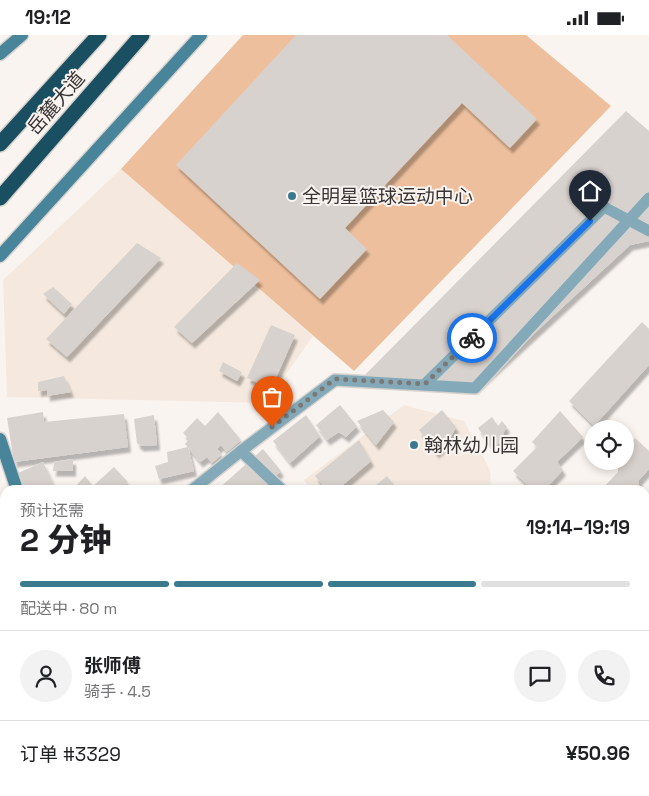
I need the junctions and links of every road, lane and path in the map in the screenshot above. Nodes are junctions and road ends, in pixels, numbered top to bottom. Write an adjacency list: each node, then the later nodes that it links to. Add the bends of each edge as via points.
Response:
1 (22, 35): 5 (street)
2 (100, 35): 6 (highway, 岳麓大道)
3 (142, 35): 7 (highway, 岳麓大道)
4 (200, 35): 11 (street)
5 (0, 54)
6 (0, 144)
7 (0, 198)
8 (649, 198): 9 (street)
9 (628, 220): 10 (street); 12 (street, via 475,388); 12 (street, via 604,207)
10 (649, 231)
11 (0, 256)
12 (425, 384): 14 (street, via 335,379)
13 (0, 439): 15 (street)
14 (241, 451): 16 (street); 17 (street)
15 (14, 485)
16 (198, 485)
17 (277, 485)

